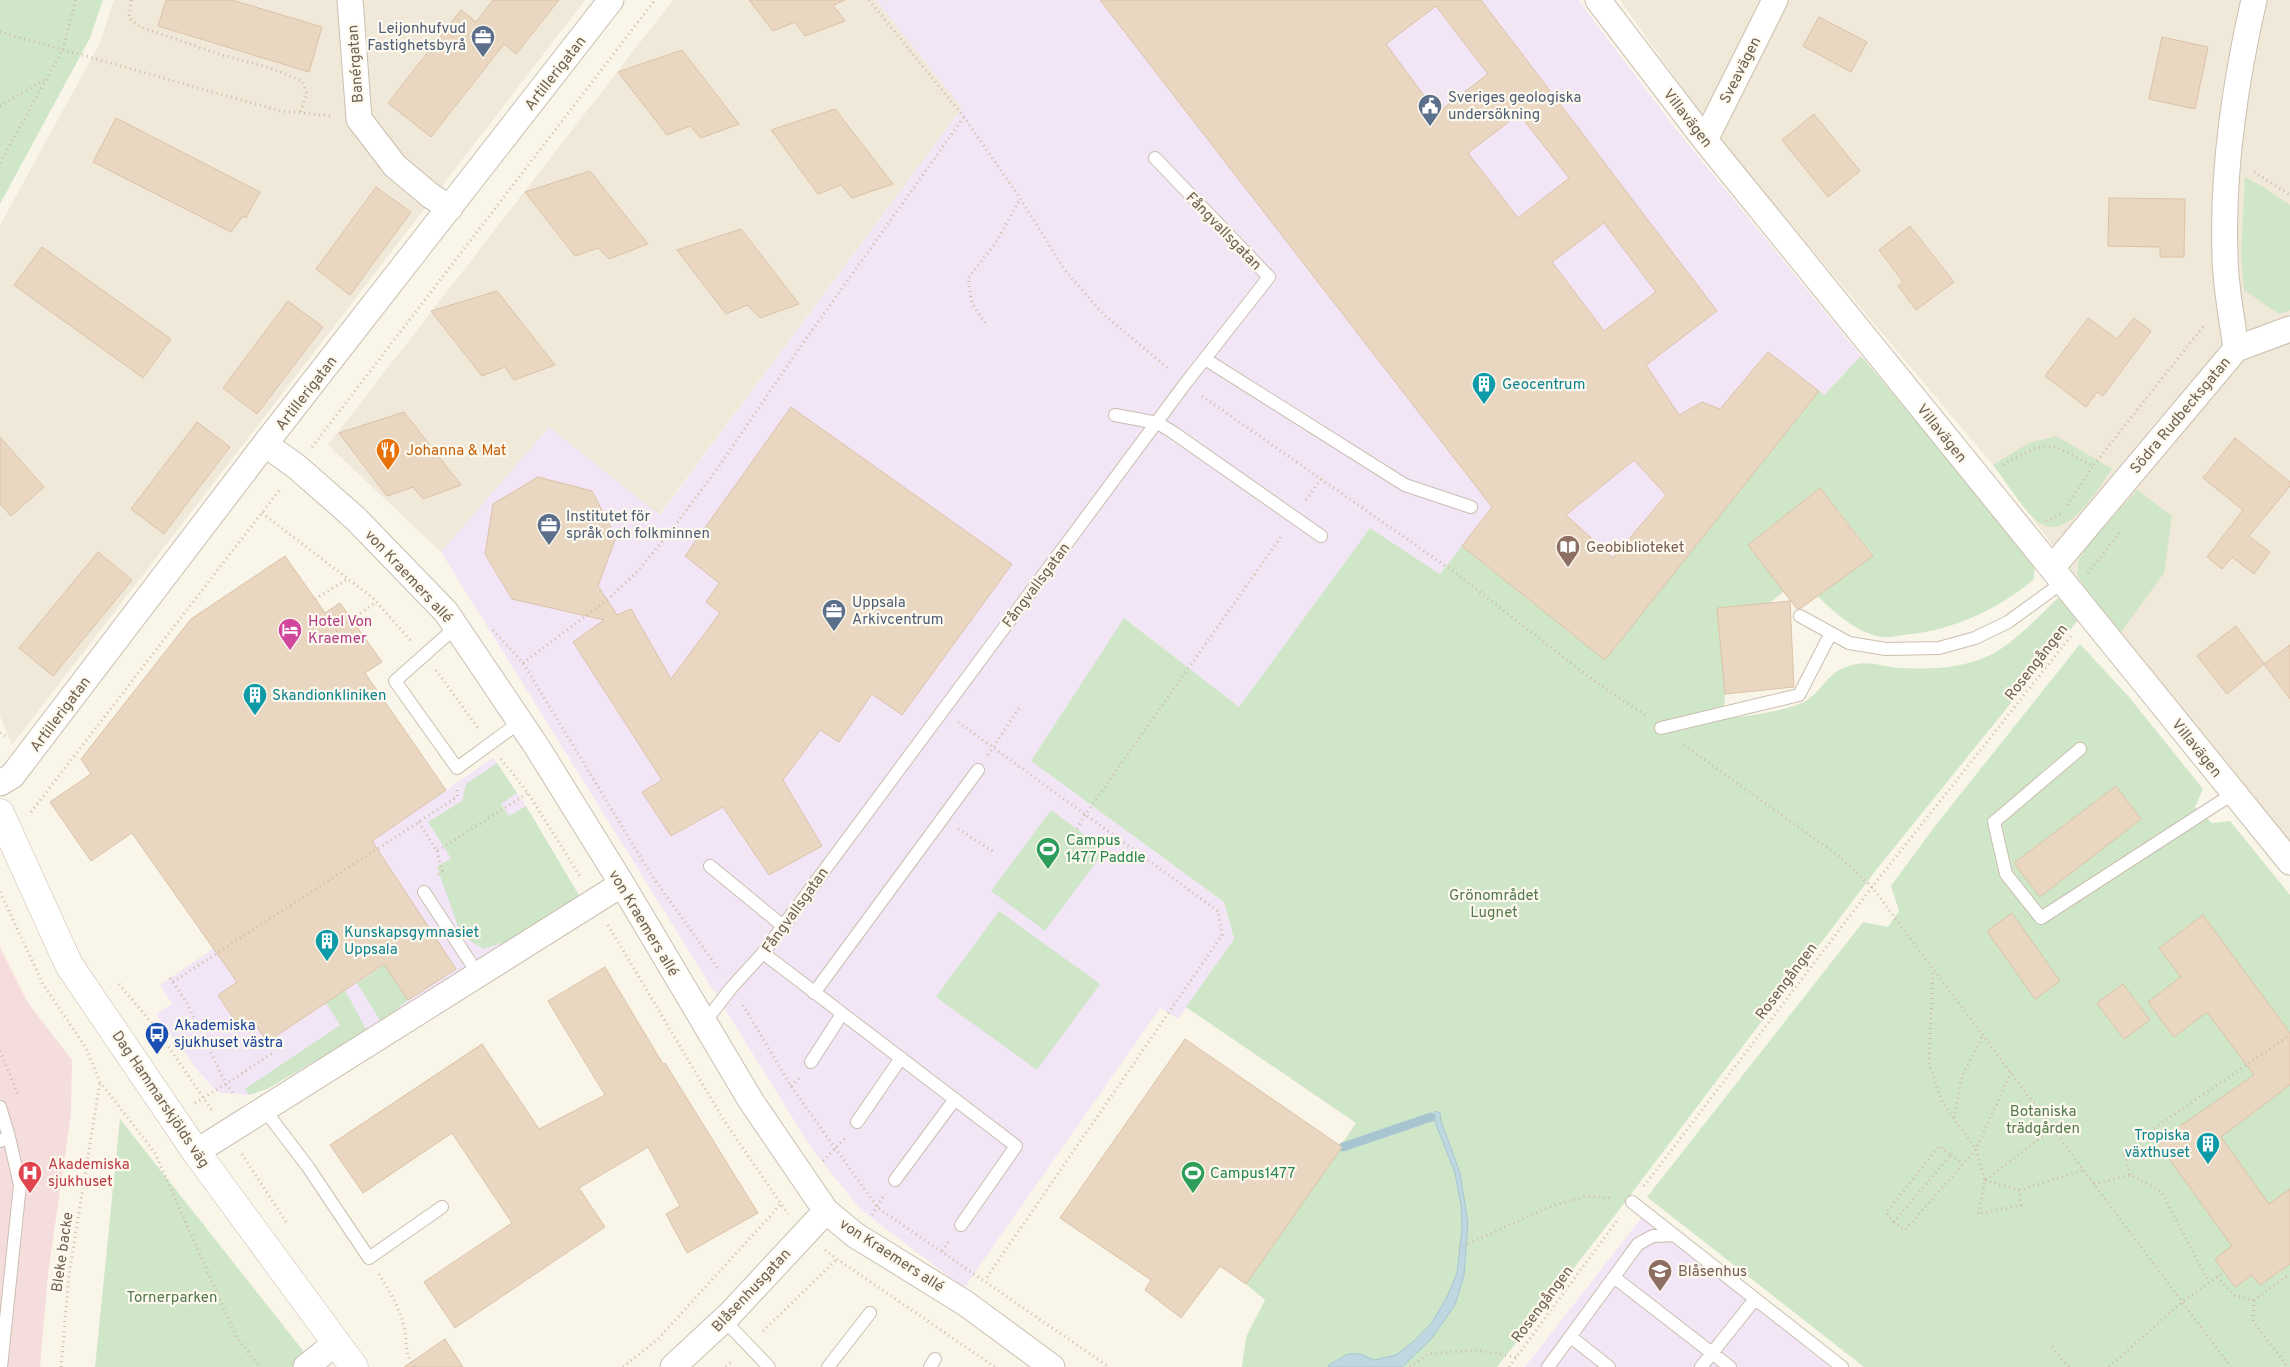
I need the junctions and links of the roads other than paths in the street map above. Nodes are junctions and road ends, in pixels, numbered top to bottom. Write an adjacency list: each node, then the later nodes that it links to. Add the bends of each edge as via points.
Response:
1 (350, 0): 8 (street, Banérgatan, via 359,119 395,166)
2 (611, 0): 8 (street, Artillerigatan)
3 (1598, 0): 6 (street, Villavägen)
4 (1775, 0): 6 (street, Sveavägen)
5 (2254, 0): 10 (street, Södra Rudbecksgatan, via 2242,53 2228,156 2224,255)
6 (1705, 140): 17 (street, Villavägen)
7 (1155, 158): 11 (lane, Fångvallsgatan, via 1269,277)
8 (450, 208): 14 (street, Artillerigatan)
9 (2290, 329): 10 (street)
10 (2236, 349): 17 (street, Södra Rudbecksgatan)
11 (1205, 359): 13 (lane, Fångvallsgatan); 15 (lane, via 1405,485)
12 (1115, 415): 13 (lane)
13 (1158, 423): 16 (lane); 32 (lane, Fångvallsgatan)
14 (265, 444): 19 (street, von Kraemers allé, via 297,467 356,519 446,612); 25 (street, Artillerigatan)
15 (1471, 507)
16 (1321, 536)
17 (2058, 575): 20 (lane, via 2008,622 1974,638 1939,648 1886,649 1849,643); 26 (street, Villavägen)
18 (1800, 616): 20 (lane)
19 (456, 627): 21 (street, von Kraemers allé); 21 (lane, via 395,681 456,768)
20 (1831, 633): 22 (lane, via 1799,695)
21 (520, 722): 30 (street, von Kraemers allé)
22 (1661, 728)
23 (2080, 749): 26 (lane, via 1994,822 2006,874 2041,918)
24 (978, 770): 35 (lane)
25 (6, 779)
26 (2234, 793): 28 (street, Villavägen)
27 (0, 813): 45 (street, Dag Hammarskjölds väg, via 69,965)
28 (2290, 862)
29 (710, 866): 32 (lane)
30 (622, 884): 34 (street); 37 (street, von Kraemers allé)
31 (424, 892): 34 (lane)
32 (783, 926): 33 (lane, Fångvallsgatan)
33 (763, 953): 35 (lane); 37 (lane, Fångvallsgatan)
34 (478, 974): 42 (street)
35 (814, 993): 36 (lane)
36 (842, 1014): 38 (lane); 39 (lane)
37 (704, 1023): 49 (street, von Kraemers allé, via 751,1101)
38 (901, 1058): 40 (lane); 43 (lane)
39 (811, 1062)
40 (956, 1099): 46 (lane); 50 (lane, via 1016,1146)
41 (0, 1107): 44 (lane)
42 (257, 1113): 45 (street); 48 (lane, via 308,1167 369,1258)
43 (857, 1122)
44 (4, 1139): 59 (lane, via 20,1185)
45 (196, 1152): 57 (street, Dag Hammarskjölds väg)
46 (896, 1180)
47 (1632, 1202): 51 (lane)
48 (442, 1207)
49 (826, 1211): 55 (street, Blåsenhusgatan); 65 (street, von Kraemers allé, via 855,1235 965,1303)
50 (961, 1225)
51 (1674, 1235): 52 (lane, via 1654,1236 1638,1244); 53 (lane)
52 (1615, 1278): 56 (lane); 58 (lane)
53 (1755, 1299): 58 (lane); 70 (lane)
54 (870, 1313): 64 (lane)
55 (724, 1320): 62 (street, Blåsenhusgatan); 63 (lane)
56 (1571, 1336): 66 (lane); 67 (lane)
57 (337, 1342): 60 (street); 61 (street, Dag Hammarskjölds väg)
58 (1712, 1353): 68 (lane); 69 (lane)
59 (1, 1367)
60 (306, 1367)
61 (354, 1367)
62 (673, 1367)
63 (769, 1367)
64 (828, 1367)
65 (1052, 1367)
66 (1548, 1367)
67 (1609, 1367)
68 (1701, 1367)
69 (1730, 1367)
70 (1842, 1367)

